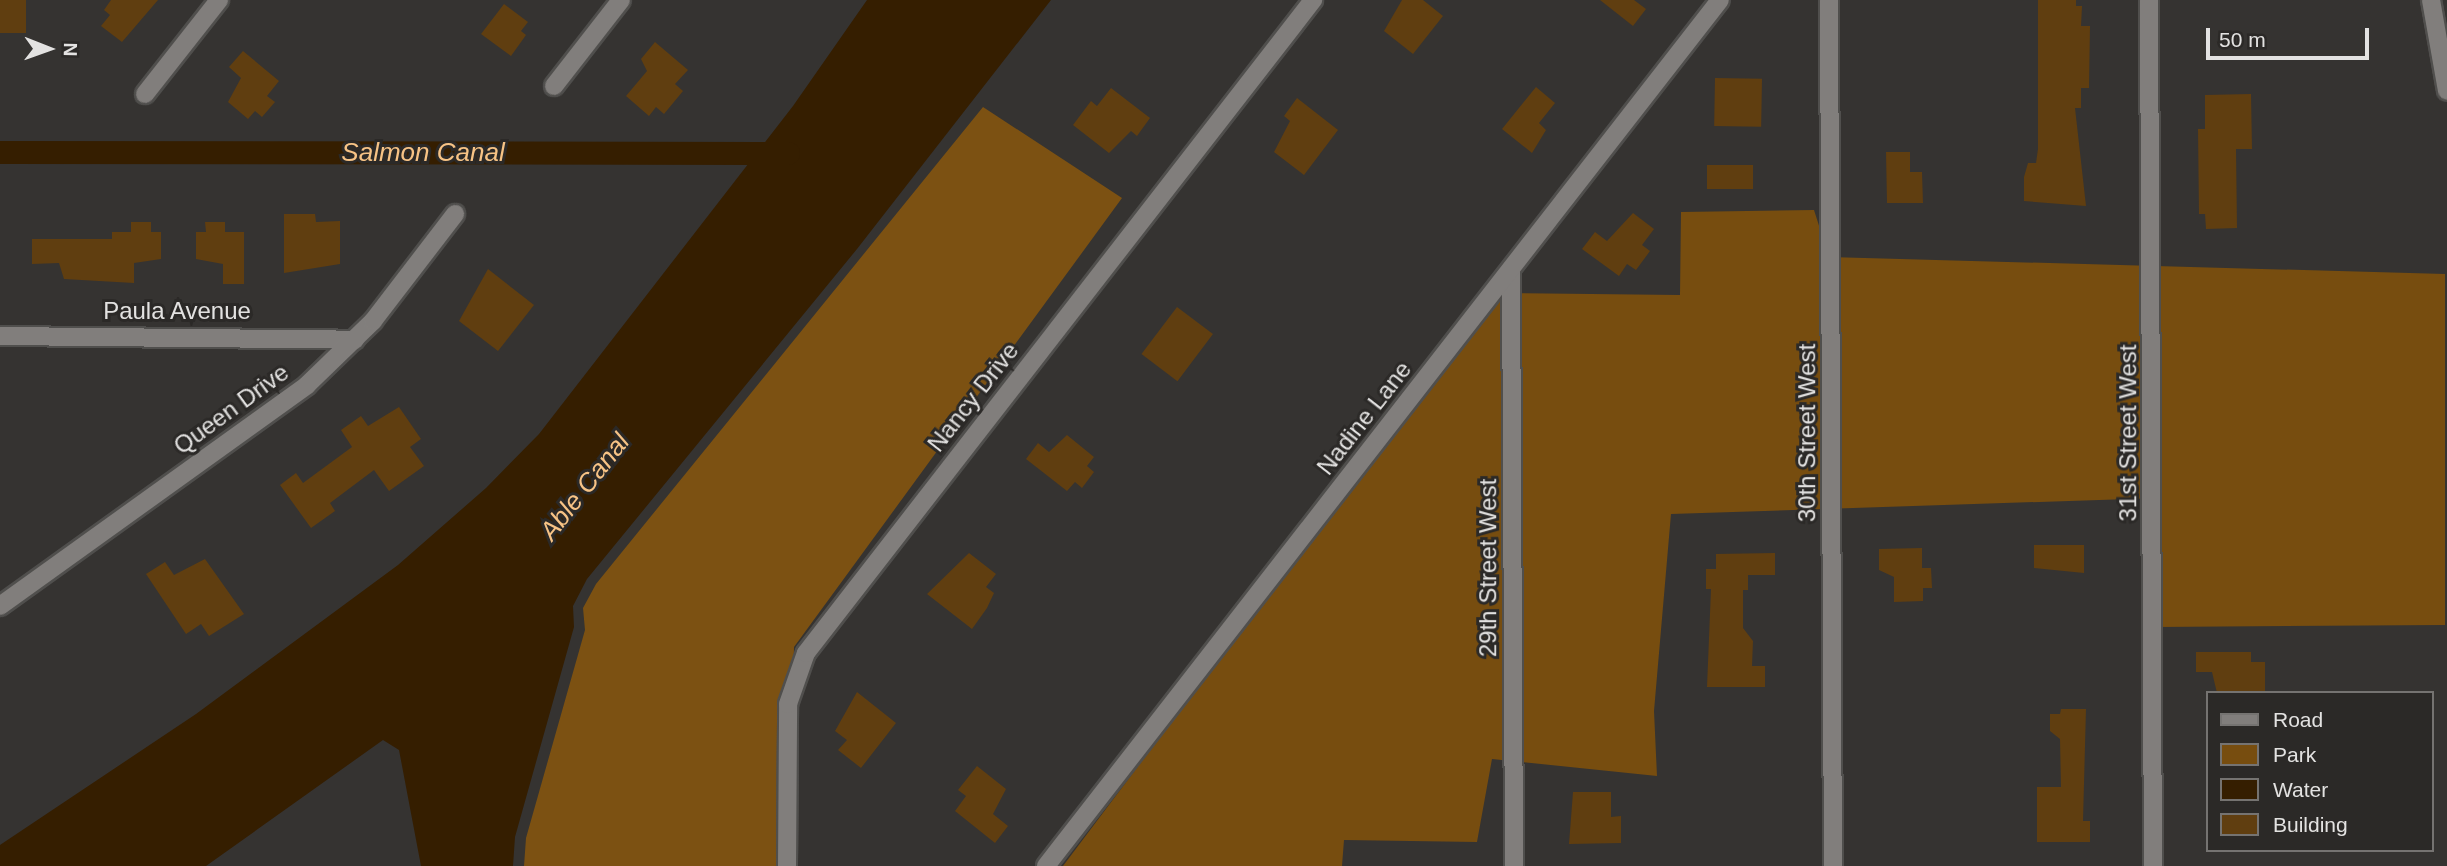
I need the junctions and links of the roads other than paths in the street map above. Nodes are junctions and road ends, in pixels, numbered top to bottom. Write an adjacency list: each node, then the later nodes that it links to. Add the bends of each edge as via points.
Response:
1 (219, 0): 10 (street)
2 (621, 0): 8 (street)
3 (1313, 0): 16 (street, Nancy Drive, via 806,653 788,704)
4 (1720, 0): 12 (street, Nadine Lane)
5 (1829, 0): 19 (street, 30th Street West)
6 (2149, 0): 20 (street, 31st Street West)
7 (2431, 0): 9 (street)
8 (554, 86)
9 (2447, 91)
10 (145, 94)
11 (455, 214): 14 (street, Queen Drive)
12 (1511, 269): 17 (street, Nadine Lane); 18 (street, 29th Street West)
13 (0, 336): 14 (street, Paula Avenue)
14 (355, 340): 15 (street, Queen Drive, via 307,385)
15 (0, 606)
16 (787, 866)
17 (1046, 866)
18 (1514, 866)
19 (1833, 866)
20 (2153, 866)

